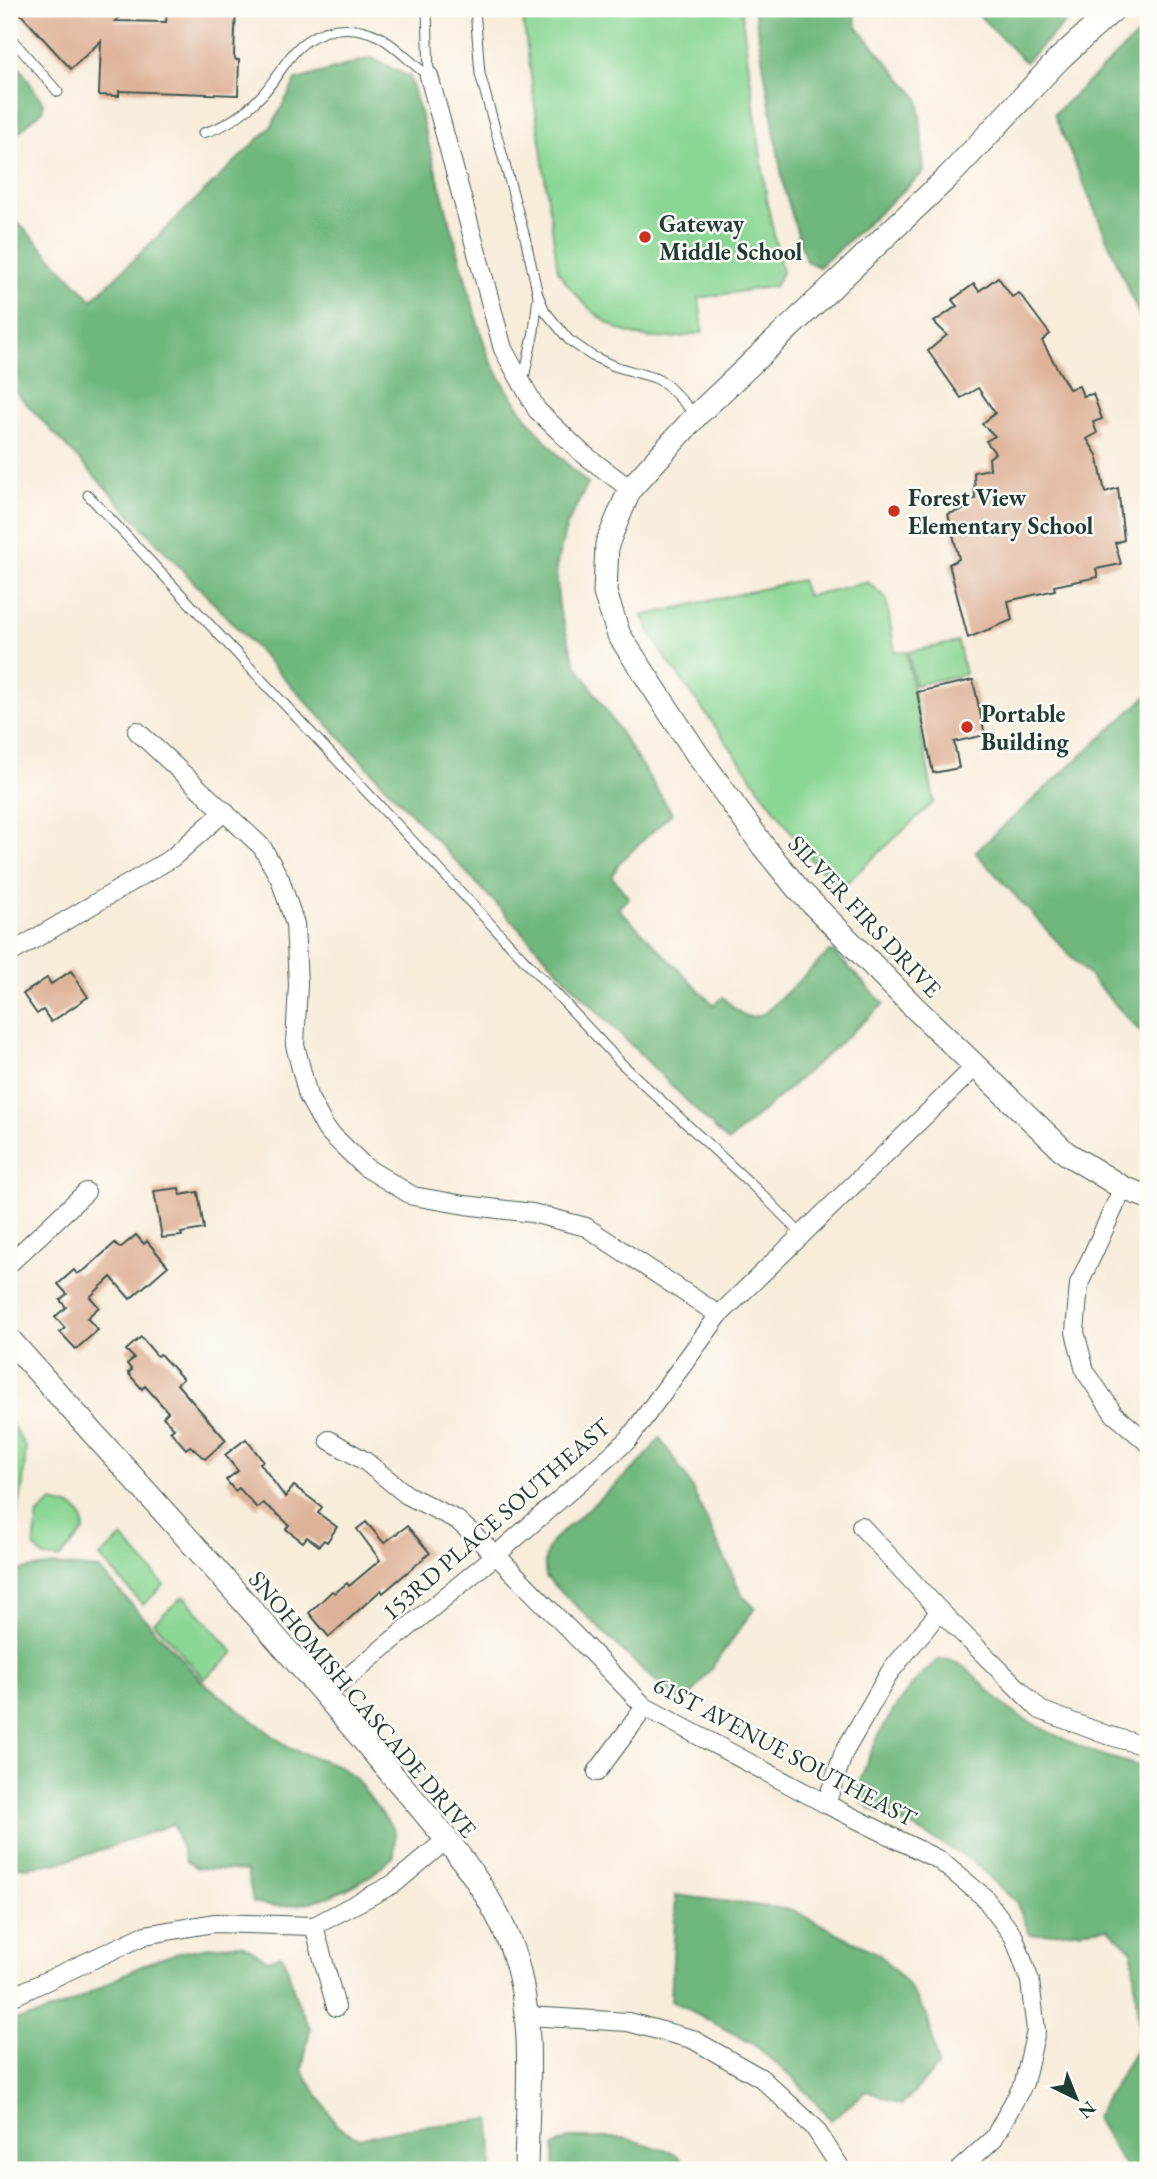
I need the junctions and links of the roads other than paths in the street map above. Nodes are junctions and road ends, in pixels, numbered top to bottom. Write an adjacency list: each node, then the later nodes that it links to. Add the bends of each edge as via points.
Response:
1 (427, 9): 5 (lane)
2 (475, 9): 8 (lane, via 480,74)
3 (1114, 9): 10 (street, SILVER FIRS DRIVE, via 1060,58 950,175)
4 (9, 36): 6 (lane)
5 (429, 76): 7 (lane, via 380,37 358,28 338,28 315,35 247,109); 9 (street, via 503,349)
6 (58, 92)
7 (203, 133)
8 (538, 295): 9 (lane); 10 (lane, via 569,340 614,366 666,384)
9 (523, 384): 11 (street, via 537,410 582,453)
10 (697, 415): 11 (street, SILVER FIRS DRIVE)
11 (630, 489): 16 (street, SILVER FIRS DRIVE, via 607,544 605,593 619,635 711,774 798,889)
12 (88, 495): 20 (lane, via 622,1064)
13 (137, 731): 14 (street)
14 (225, 811): 15 (street, via 172,858); 22 (street, via 262,847 280,879 295,924 295,1045 308,1096 326,1129 365,1167 413,1196 532,1213 586,1227)
15 (9, 954)
16 (975, 1066): 17 (street, SILVER FIRS DRIVE, via 1066,1153); 20 (street, 153RD PLACE SOUTHEAST)
17 (1123, 1188): 19 (street, SILVER FIRS DRIVE); 25 (street, via 1079,1284 1075,1332 1085,1371 1114,1413)
18 (86, 1192): 21 (street)
19 (1148, 1197)
20 (801, 1234): 22 (street, 153RD PLACE SOUTHEAST)
21 (9, 1264)
22 (719, 1315): 27 (street, 153RD PLACE SOUTHEAST, via 628,1440)
23 (9, 1339): 29 (street, SNOHOMISH CASCADE DRIVE)
24 (329, 1440): 27 (street, 61ST AVENUE SOUTHEAST, via 366,1461 407,1495 457,1520)
25 (1148, 1443)
26 (861, 1526): 28 (street)
27 (496, 1555): 29 (street, 153RD PLACE SOUTHEAST); 30 (street, 61ST AVENUE SOUTHEAST)
28 (940, 1611): 31 (street, via 1040,1710); 33 (street, via 890,1672 844,1752)
29 (326, 1695): 34 (street, SNOHOMISH CASCADE DRIVE)
30 (645, 1707): 32 (street); 33 (street, 61ST AVENUE SOUTHEAST)
31 (1148, 1747)
32 (597, 1772)
33 (826, 1804): 41 (street, 61ST AVENUE SOUTHEAST, via 939,1860 984,1897 1014,1937 1030,1982 1036,2031 1024,2083 994,2138)
34 (446, 1840): 35 (street, via 395,1883); 38 (street, SNOHOMISH CASCADE DRIVE, via 498,1913 515,1955)
35 (314, 1926): 36 (street, via 214,1923 145,1935); 37 (street)
36 (9, 1996)
37 (336, 2007)
38 (528, 2016): 39 (street, SNOHOMISH CASCADE DRIVE); 40 (street, via 628,2022 692,2039 761,2078 814,2127)
39 (526, 2170)
40 (842, 2170)
41 (959, 2170)

